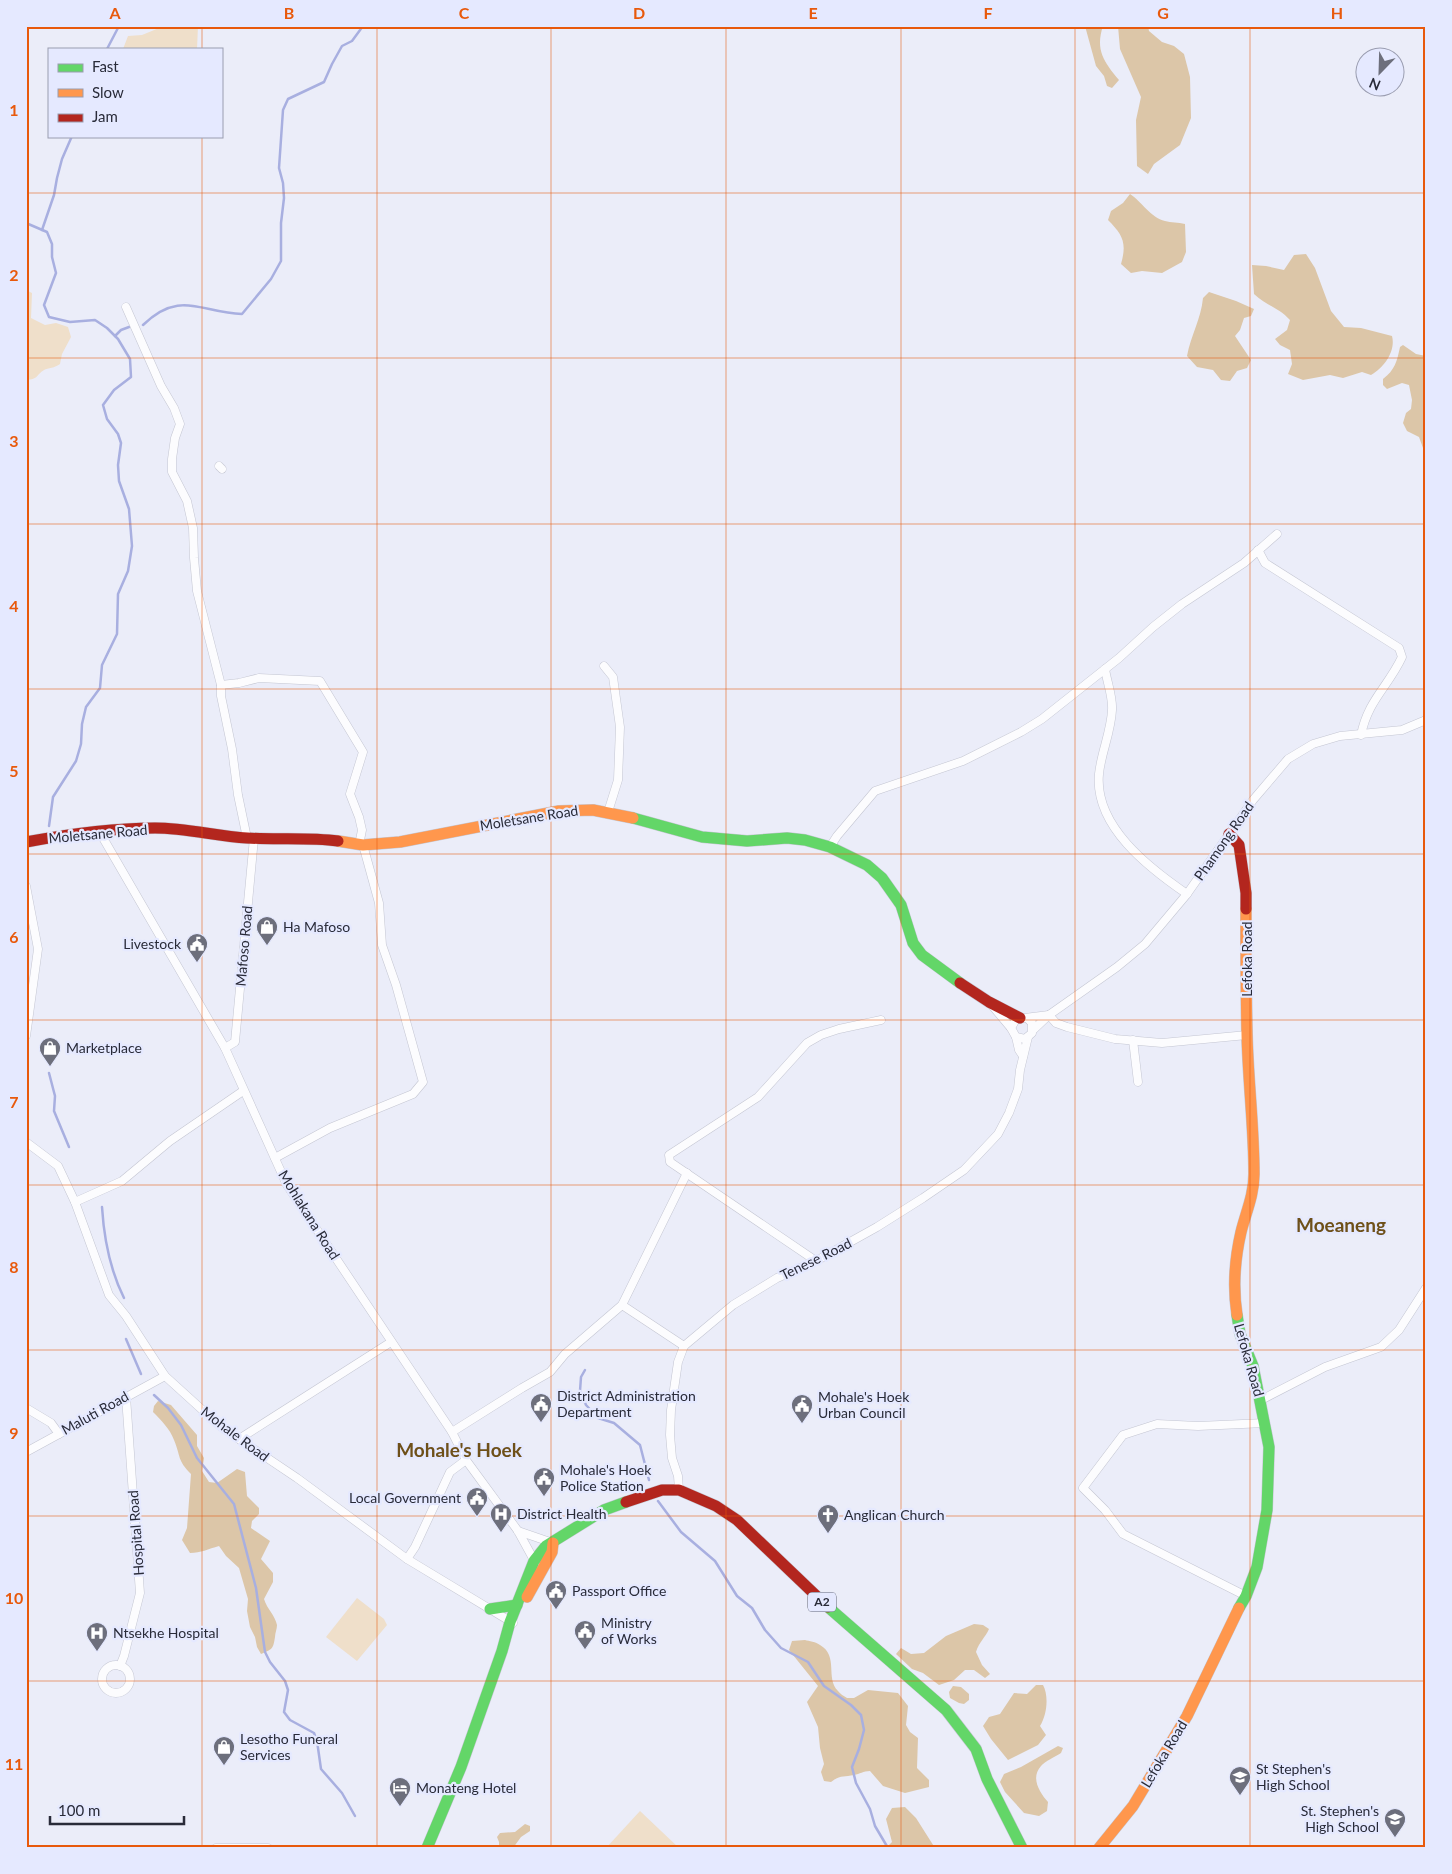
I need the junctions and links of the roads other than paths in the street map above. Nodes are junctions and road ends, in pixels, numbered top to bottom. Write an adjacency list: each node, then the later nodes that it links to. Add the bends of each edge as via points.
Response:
1 (126, 307): 6 (street, via 180,424 172,472 187,501 193,528 198,598)
2 (1278, 534): 3 (street)
3 (1258, 550): 5 (street, via 1175,610); 8 (street, via 1265,563 1400,648 1402,657 1372,703)
4 (604, 666): 9 (street, via 613,677 620,727 618,780)
5 (1105, 669): 15 (street, via 1022,732 963,761 875,791); 17 (street, via 1112,710 1099,774 1104,806 1112,826 1140,858 1158,875)
6 (221, 685): 12 (street, via 238,795); 14 (street, via 259,678 320,681 363,752 350,794 362,830)
7 (1426, 720): 8 (street, Phamong Road, via 1402,730)
8 (1361, 735): 11 (street, Phamong Road, via 1319,742 1288,759)
9 (608, 812): 14 (street, Moletsane Road, via 560,811 400,842); 15 (street, Moletsane Road, via 702,837 747,841 787,838)
10 (99, 831): 12 (street, Moletsane Road, via 157,828); 13 (street, Moletsane Road); 28 (street, Mohlakana Road)
11 (1229, 834): 17 (street, Phamong Road); 24 (street, Lefoka Road, via 1239,845 1244,873 1248,942)
12 (250, 838): 14 (street, Moletsane Road, via 321,839); 28 (street, Mafoso Road, via 235,1042)
13 (26, 842)
14 (361, 845): 33 (street, via 379,903 382,945 423,1082 413,1094 330,1128)
15 (830, 847): 18 (street, Moletsane Road, via 867,865 882,878 901,905 918,950 951,978)
16 (26, 886): 25 (street, via 38,948)
17 (1187, 894): 19 (street, Phamong Road, via 1146,944)
18 (989, 1002): 20 (street, Moletsane Road); 22 (street, Moletsane Road)
19 (1049, 1015): 20 (street, Phamong Road); 23 (street, Phamong Road); 27 (street, via 1056,1023 1067,1027)
20 (1023, 1018): 22 (street, via 1014,1022); 23 (street, via 1032,1023)
21 (881, 1020): 34 (street, via 839,1028 807,1043 758,1097 669,1155 670,1162)
22 (1011, 1028): 26 (street)
23 (1031, 1034): 26 (street, via 1022,1039); 29 (street, Tenese Road)
24 (1247, 1035): 27 (street, via 1162,1043); 43 (street, Lefoka Road, via 1254,1174 1253,1193 1241,1233 1235,1301 1240,1334 1253,1366)
25 (26, 1036)
26 (1016, 1038): 29 (street, Tenese Road)
27 (1133, 1040): 30 (street)
28 (225, 1048): 31 (street, Mohlakana Road)
29 (1023, 1056): 36 (street, Tenese Road, via 1018,1089 1009,1113 998,1134 964,1170 877,1228)
30 (1138, 1082)
31 (243, 1091): 33 (street, Mohlakana Road); 35 (street, via 170,1141 122,1181)
32 (26, 1142): 35 (street, Mohale Road, via 58,1166)
33 (275, 1158): 39 (street, Mohlakana Road, via 287,1184)
34 (687, 1173): 36 (street); 38 (street)
35 (75, 1202): 41 (street, Mohale Road, via 109,1295)
36 (816, 1261): 40 (street, Tenese Road, via 777,1278 732,1305)
37 (1426, 1288): 43 (street, via 1398,1330 1381,1347 1325,1367)
38 (622, 1305): 40 (street); 46 (street, via 565,1354 550,1372)
39 (391, 1342): 46 (street, Mohlakana Road); 48 (street)
40 (684, 1346): 51 (street, via 678,1362 670,1435)
41 (165, 1376): 42 (street, Maluti Road); 48 (street, Mohale Road)
42 (126, 1397): 47 (street, Maluti Road); 60 (street, Hospital Road, via 140,1593)
43 (1261, 1400): 45 (street, Lefoka Road)
44 (26, 1408): 47 (street, via 50,1423)
45 (1264, 1424): 56 (street, Lefoka Road, via 1269,1447 1267,1510 1257,1567); 56 (street, via 1157,1424 1123,1435 1083,1488 1123,1534)
46 (452, 1432): 50 (street, Mohlakana Road)
47 (59, 1434): 49 (street, Maluti Road)
48 (239, 1440): 54 (street, Mohale Road, via 297,1478)
49 (26, 1452)
50 (466, 1460): 52 (street, Mohlakana Road); 54 (street, via 450,1472)
51 (679, 1490): 53 (street, A2, via 662,1490 604,1510); 64 (street, A2, via 712,1504 737,1520 808,1590 946,1710 976,1749 987,1779)
52 (518, 1531): 53 (street); 55 (street, Mohlakana Road)
53 (553, 1543): 55 (street, A2, via 546,1546)
54 (407, 1559): 58 (street, Mohale Road)
55 (538, 1564): 57 (street, A2); 59 (street, A2)
56 (1246, 1596): 65 (street, Lefoka Road, via 1187,1716 1133,1806)
57 (517, 1605): 58 (street); 59 (street, A2)
58 (490, 1609): 59 (street, Mohale Road)
59 (513, 1623): 63 (street, A2, via 461,1767)
60 (120, 1666)
61 (216, 1848): 62 (street)
62 (268, 1848)
63 (427, 1848)
64 (1022, 1848)
65 (1099, 1848)

